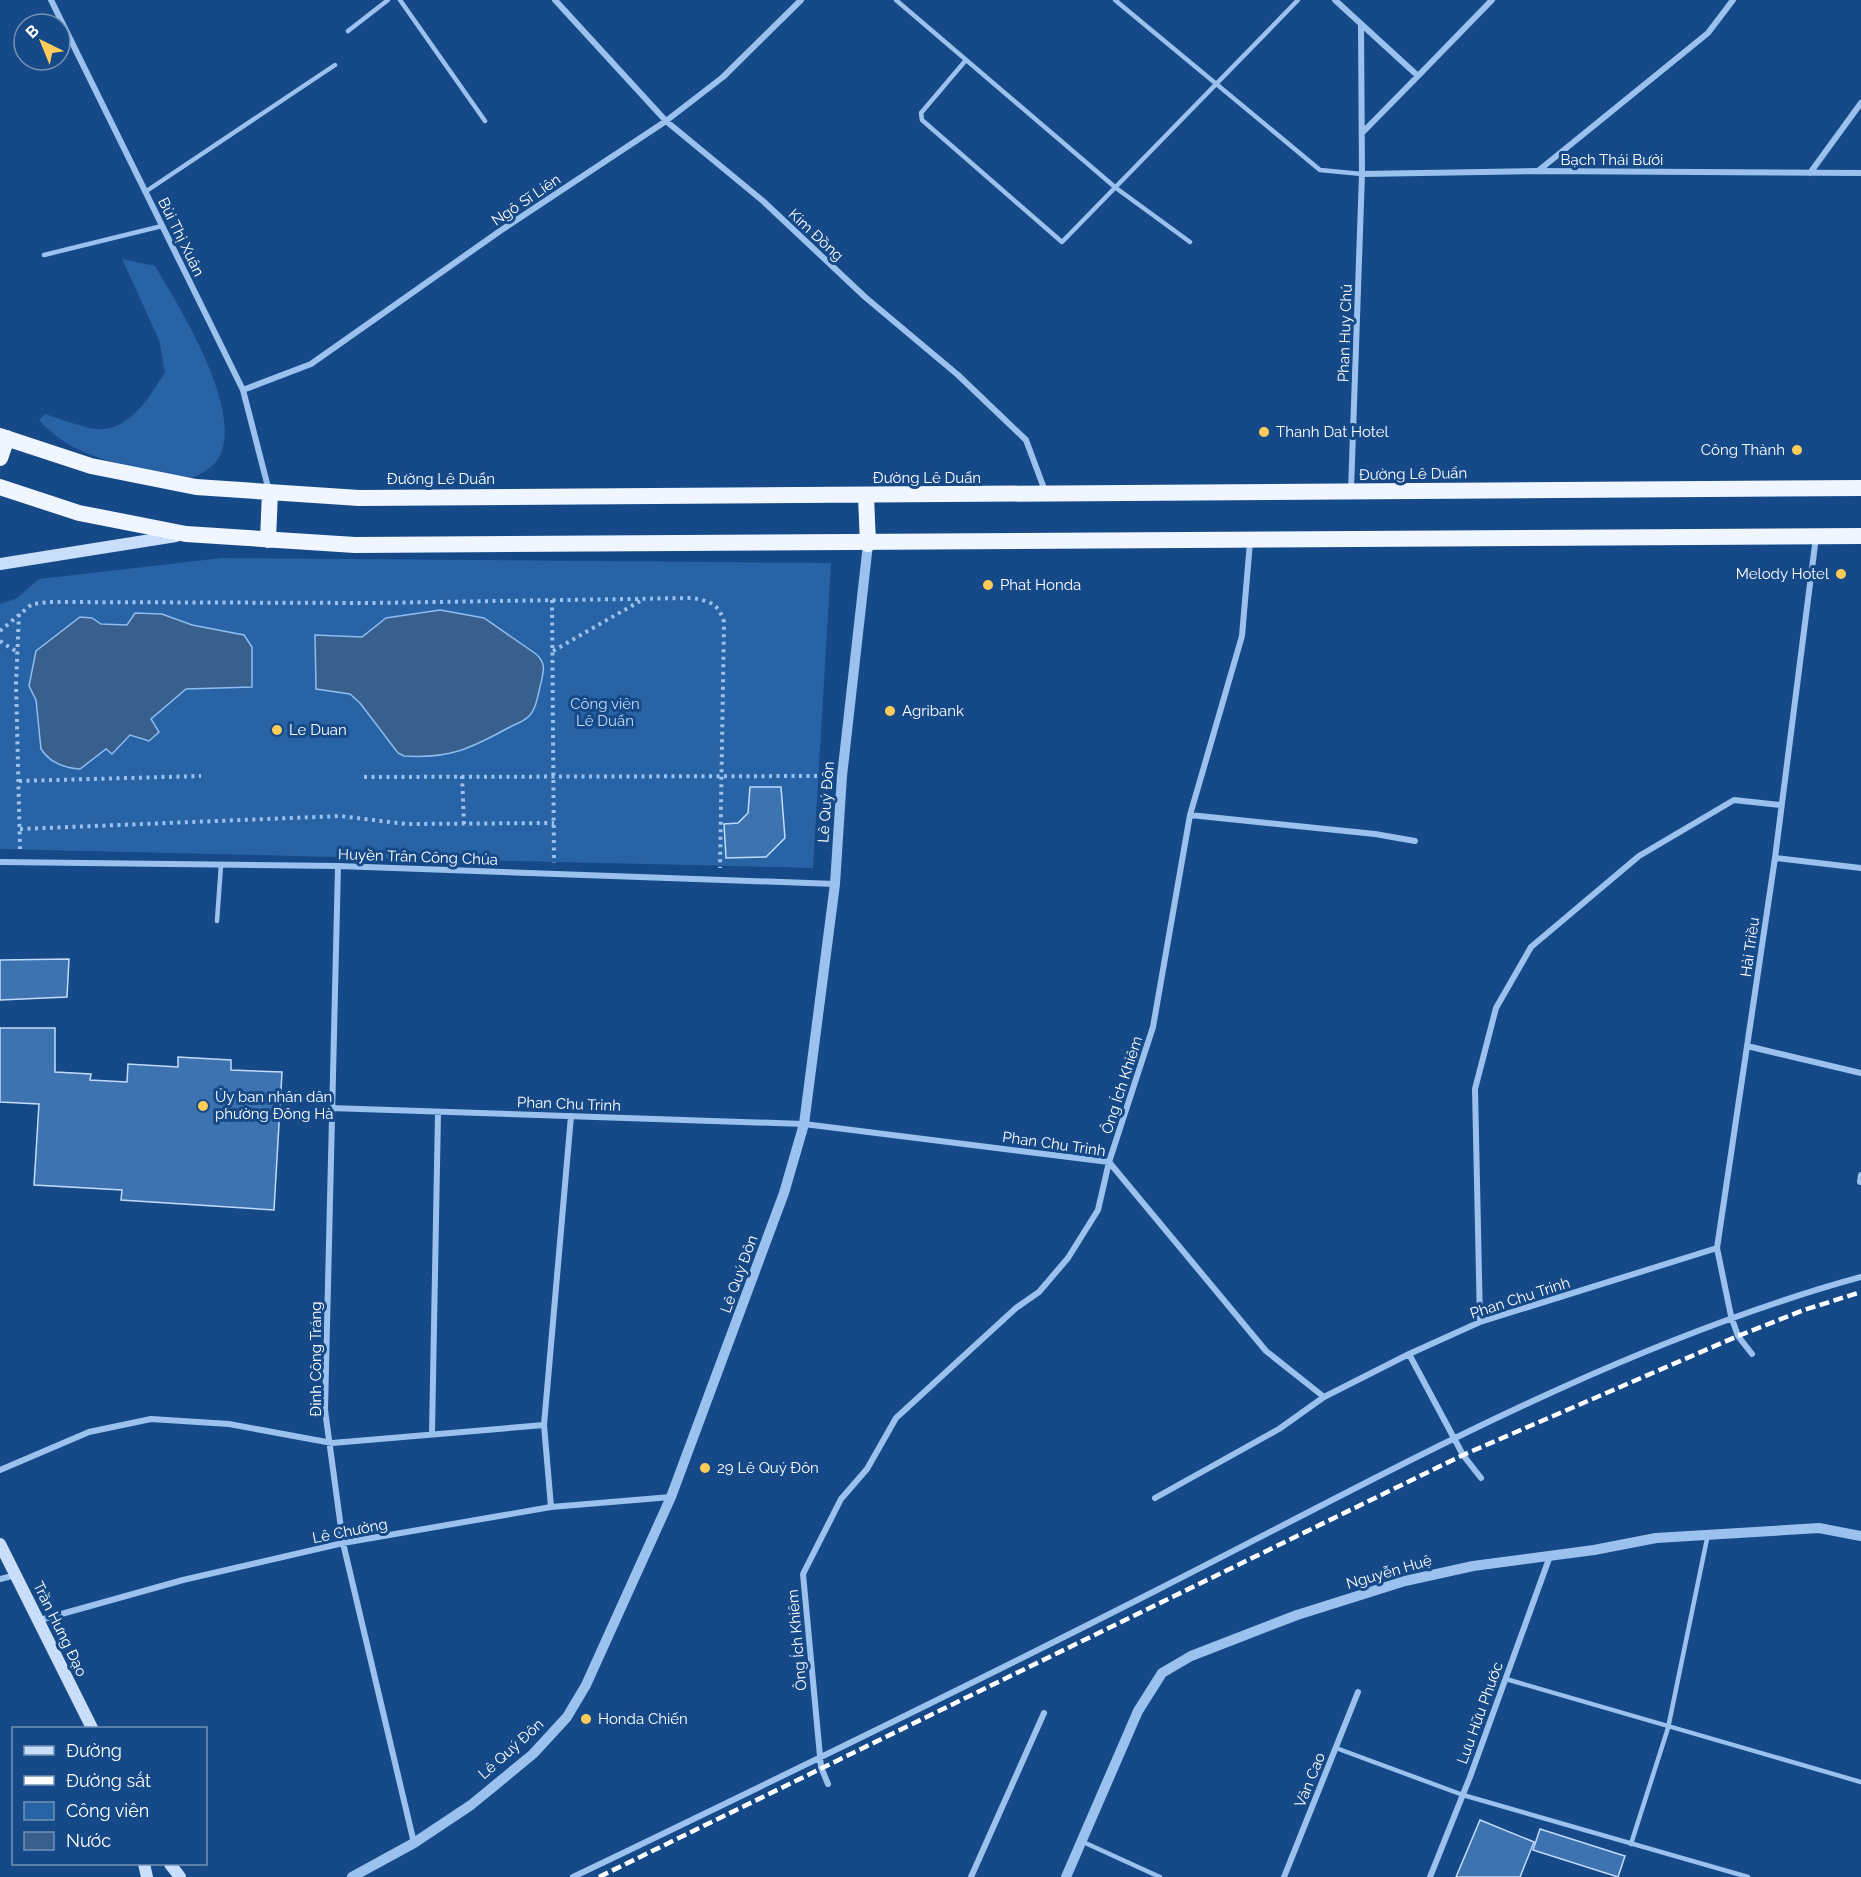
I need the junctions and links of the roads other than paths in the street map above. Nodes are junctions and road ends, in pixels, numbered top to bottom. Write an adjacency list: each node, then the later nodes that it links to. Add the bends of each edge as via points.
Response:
1 (51, 0): 27 (street, Bùi Thị Xuân)
2 (388, 0): 13 (lane)
3 (400, 0): 19 (lane)
4 (555, 0): 20 (street, Kim Đồng)
5 (801, 0): 20 (street, Ngô Sĩ Liên, via 723,77)
6 (896, 0): 14 (lane)
7 (1115, 0): 17 (lane)
8 (1298, 0): 17 (lane)
9 (1335, 0): 12 (street)
10 (1492, 0): 16 (street)
11 (1733, 0): 22 (street, via 1708,33)
12 (1361, 25): 16 (street); 21 (street, Phan Huy Chú)
13 (348, 32)
14 (966, 60): 26 (lane); 26 (lane, via 921,112 921,120 1062,242)
15 (334, 65): 27 (lane)
16 (1418, 76): 21 (street)
17 (1217, 84): 25 (lane, via 1320,170); 26 (lane)
18 (1861, 104): 23 (street)
19 (485, 121)
20 (666, 121): 31 (street, Ngô Sĩ Liên, via 311,364); 38 (street, Kim Đồng, via 763,201 1026,441)
21 (1362, 133): 25 (street, Phan Huy Chú)
22 (1537, 171): 23 (street, Bạch Thái Bưởi); 25 (street, Bạch Thái Bưởi)
23 (1810, 173): 24 (street, Bạch Thái Bưởi)
24 (1861, 173)
25 (1362, 174): 37 (street, Phan Huy Chú)
26 (1116, 188): 29 (lane)
27 (146, 192): 28 (street, Bùi Thị Xuân)
28 (162, 226): 30 (lane); 31 (street, Bùi Thị Xuân)
29 (1190, 242)
30 (44, 255)
31 (243, 390): 36 (street, Bùi Thị Xuân)
32 (3, 437): 33 (highway); 36 (highway, Đường Lê Duẩn, via 92,466 149,478 196,487)
33 (0, 458)
34 (0, 487): 40 (highway, via 79,513)
35 (1861, 488): 37 (highway, Đường Lê Duẩn)
36 (270, 492): 39 (highway, Đường Lê Duẩn, via 359,498); 43 (highway)
37 (1351, 492): 38 (highway, Đường Lê Duẩn)
38 (1046, 495): 39 (highway, Đường Lê Duẩn)
39 (866, 496): 45 (highway)
40 (186, 534): 43 (highway); 46 (main road)
41 (1816, 536): 42 (highway); 44 (highway); 47 (street, Hải Triều)
42 (1861, 536)
43 (268, 540): 45 (highway, via 355,545)
44 (1250, 541): 45 (highway); 48 (street, Ông Ích Khiêm, via 1242,636)
45 (868, 544): 55 (street, Lê Quý Đôn, via 842,776)
46 (0, 564)
47 (1781, 805): 50 (street, Hải Triều); 69 (street, via 1734,800 1639,856 1531,947 1496,1008 1475,1089)
48 (1190, 815): 49 (street); 63 (street, Ông Ích Khiêm, via 1153,1027)
49 (1415, 841)
50 (1775, 858): 54 (street); 57 (street, Hải Triều)
51 (0, 862): 52 (street, Huyền Trân Công Chúa)
52 (221, 865): 53 (street, Huyền Trân Công Chúa); 56 (lane)
53 (338, 866): 55 (street, Huyền Trân Công Chúa); 59 (street, Đinh Công Tráng)
54 (1861, 868)
55 (836, 884): 62 (street, Lê Quý Đôn)
56 (217, 921)
57 (1748, 1046): 58 (street); 66 (street, Hải Triều)
58 (1861, 1072)
59 (330, 1108): 60 (street, Phan Chu Trinh); 76 (street, Đinh Công Tráng, via 325,1410)
60 (438, 1113): 61 (street, Phan Chu Trinh); 74 (street)
61 (571, 1116): 62 (street, Phan Chu Trinh); 73 (street)
62 (804, 1124): 63 (street, Phan Chu Trinh); 79 (street, Lê Quý Đôn, via 784,1193)
63 (1109, 1162): 72 (street, Phan Chu Trinh, via 1266,1350); 96 (street, Ông Ích Khiêm, via 1098,1210 1068,1258 1039,1292 1016,1308 896,1418 867,1469 841,1499 803,1574)
64 (1861, 1175): 65 (street)
65 (1860, 1182)
66 (1717, 1248): 68 (street, Hải Triều); 69 (street, Phan Chu Trinh)
67 (1861, 1277): 68 (street)
68 (1731, 1317): 71 (street, Hải Triều, via 1738,1336); 75 (street)
69 (1480, 1322): 70 (street, Phan Chu Trinh)
70 (1409, 1354): 72 (street, Phan Chu Trinh); 75 (street)
71 (1752, 1354)
72 (1324, 1397): 80 (street, via 1279,1429)
73 (544, 1425): 74 (street); 81 (street)
74 (432, 1433): 76 (street)
75 (1456, 1438): 78 (street, via 1463,1455); 96 (street)
76 (332, 1443): 77 (street, via 229,1424 151,1419 89,1432); 84 (street, Đinh Công Tráng)
77 (0, 1470)
78 (1481, 1478)
79 (671, 1497): 81 (street, Lê Chưởng); 101 (street, Lê Quý Đôn, via 586,1685 567,1718 533,1754)
80 (1155, 1498)
81 (551, 1507): 84 (street, Lê Chưởng)
82 (1708, 1534): 83 (street, Nguyễn Huệ, via 1819,1528); 86 (street, Nguyễn Huệ, via 1656,1538); 94 (lane)
83 (1861, 1536)
84 (343, 1543): 89 (street, Lê Chưởng, via 183,1580); 101 (street, Đinh Công Tráng)
85 (0, 1544): 87 (main road, Trần Hưng Đạo)
86 (1550, 1556): 90 (street, Lưu Hữu Phước); 100 (street, Nguyễn Huệ, via 1473,1566 1405,1581 1191,1656 1162,1674 1138,1711)
87 (16, 1575): 88 (street); 89 (main road, Trần Hưng Đạo)
88 (0, 1579)
89 (40, 1620): 93 (main road, Trần Hưng Đạo)
90 (1506, 1679): 94 (lane); 99 (street, Lưu Hữu Phước)
91 (1358, 1692): 95 (street, Văn Cao)
92 (1044, 1713): 105 (street)
93 (92, 1727)
94 (1668, 1728): 97 (lane); 102 (lane)
95 (1336, 1748): 99 (lane); 108 (street, Văn Cao)
96 (820, 1756): 98 (street, Ông Ích Khiêm); 104 (street)
97 (1861, 1782)
98 (828, 1784)
99 (1462, 1795): 102 (lane); 109 (street, Lưu Hữu Phước)
100 (1081, 1841): 106 (street, Nguyễn Huệ); 107 (lane)
101 (414, 1843): 103 (street, Lê Quý Đôn)
102 (1631, 1844): 110 (lane)
103 (352, 1877)
104 (573, 1877)
105 (971, 1877)
106 (1066, 1877)
107 (1161, 1877)
108 (1284, 1877)
109 (1430, 1877)
110 (1748, 1877)

